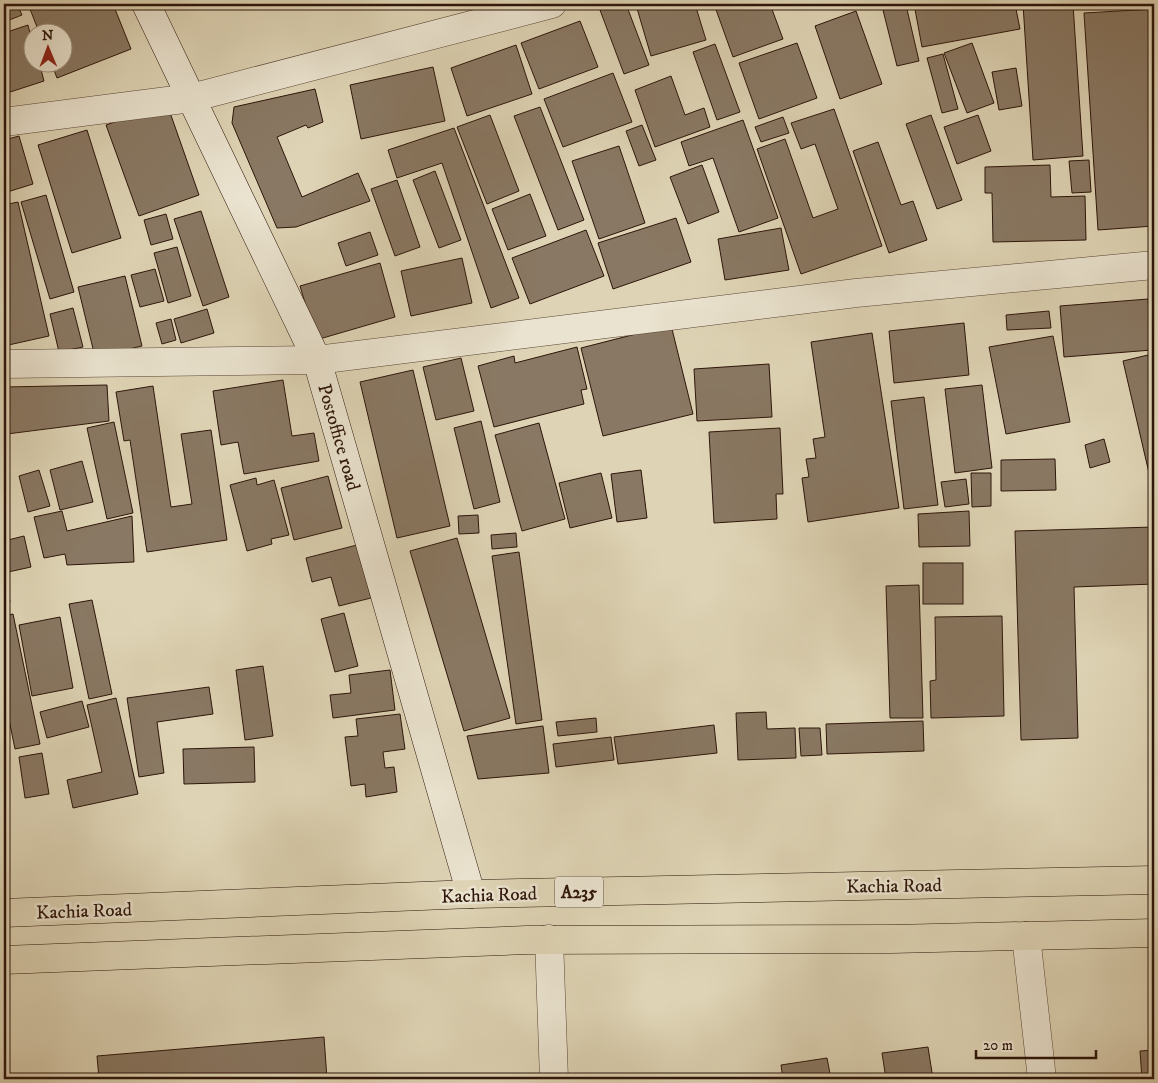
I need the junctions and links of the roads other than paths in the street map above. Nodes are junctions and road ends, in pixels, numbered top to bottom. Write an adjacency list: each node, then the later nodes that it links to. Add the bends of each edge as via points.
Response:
1 (146, 4): 3 (street, Postoffice road)
2 (552, 4): 3 (street)
3 (191, 98): 4 (street); 6 (street, Postoffice road)
4 (4, 122)
5 (1154, 265): 6 (street, via 856,293)
6 (317, 360): 7 (street); 9 (street, Postoffice road)
7 (4, 364)
8 (1154, 880): 9 (highway, Kachia Road / A235)
9 (472, 894): 10 (highway, Kachia Road / A235)
10 (4, 913)
11 (1154, 933): 12 (highway)
12 (1026, 936): 13 (highway); 16 (street)
13 (549, 939): 14 (highway); 15 (street)
14 (4, 960)
15 (554, 1079)
16 (1042, 1079)

